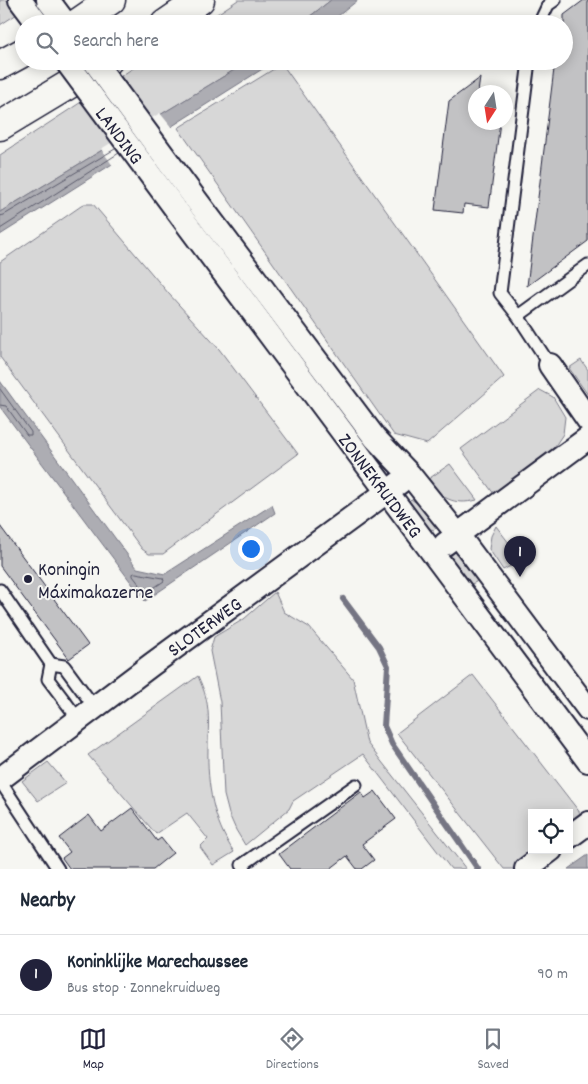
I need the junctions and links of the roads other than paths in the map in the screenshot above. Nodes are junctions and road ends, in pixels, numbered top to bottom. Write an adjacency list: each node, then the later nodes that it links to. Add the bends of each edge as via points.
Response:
1 (20, 0): 6 (street)
2 (48, 0): 7 (street)
3 (111, 0): 8 (highway)
4 (200, 0): 9 (highway)
5 (555, 0): 10 (lane)
6 (31, 15)
7 (59, 15)
8 (89, 15)
9 (178, 15)
10 (543, 15)
11 (15, 57): 12 (highway)
12 (0, 65)
13 (73, 70): 19 (street, LANDING, bridge)
14 (93, 70): 17 (highway)
15 (101, 70): 18 (street, LANDING, bridge)
16 (528, 70): 21 (lane, via 500,293)
17 (0, 126)
18 (194, 197): 25 (street, ZONNEKRUIDWEG, via 375,438)
19 (175, 208): 26 (street, ZONNEKRUIDWEG)
20 (588, 264): 21 (lane)
21 (518, 316): 22 (lane)
22 (550, 366): 23 (street)
23 (588, 420)
24 (588, 438): 27 (street)
25 (410, 475): 26 (street, SLOTERWEG); 27 (street, ZONNEKRUIDWEG)
26 (387, 492): 28 (street, ZONNEKRUIDWEG); 32 (street, SLOTERWEG)
27 (458, 534): 28 (street); 31 (street, ZONNEKRUIDWEG)
28 (432, 553): 33 (street, ZONNEKRUIDWEG)
29 (0, 590): 30 (lane)
30 (51, 664): 32 (lane, via 64,666); 32 (lane, via 48,680)
31 (588, 709)
32 (87, 714): 34 (street, SLOTERWEG)
33 (588, 761)
34 (0, 780): 39 (lane)
35 (356, 785): 40 (lane, via 242,864)
36 (588, 823): 37 (street)
37 (573, 834)
38 (546, 854): 41 (street)
39 (58, 869)
40 (245, 869)
41 (526, 869)

